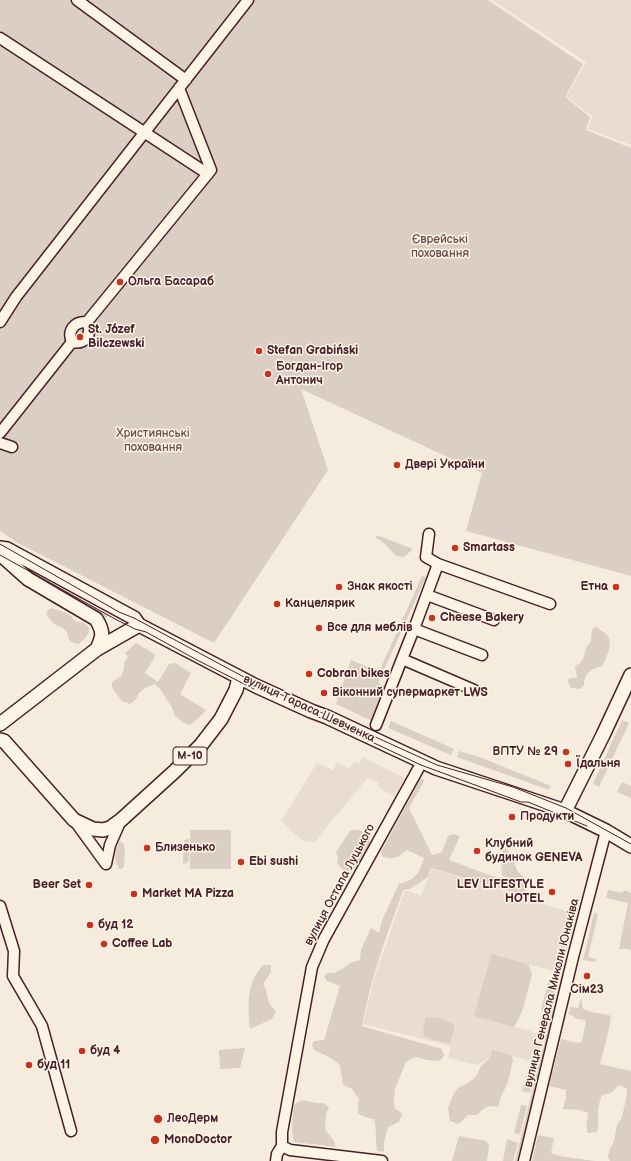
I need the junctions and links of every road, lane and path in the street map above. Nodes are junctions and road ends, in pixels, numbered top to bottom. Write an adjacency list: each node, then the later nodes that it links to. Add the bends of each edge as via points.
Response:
1 (77, 0): 4 (street)
2 (248, 0): 4 (street)
3 (0, 38): 6 (street)
4 (186, 80): 5 (street)
5 (179, 88): 6 (street); 7 (street, via 211,170)
6 (145, 132): 7 (street); 8 (street, via 16,297)
7 (208, 174): 9 (street)
8 (0, 322)
9 (87, 322): 10 (street, via 89,330 86,338 80,342); 10 (street, via 79,322 72,327)
10 (72, 342): 11 (street)
11 (0, 433)
12 (0, 443): 13 (street)
13 (12, 447)
14 (429, 534): 17 (street, via 426,556)
15 (0, 548): 21 (main road, вулиця Тараса Шевченка, via 7,549 134,618)
16 (0, 554): 23 (main road, via 28,579 96,619 102,628 102,637)
17 (438, 564): 18 (street); 19 (street)
18 (427, 595): 20 (street); 22 (street)
19 (550, 604)
20 (494, 620)
21 (139, 625): 23 (main road); 27 (main road, вулиця Тараса Шевченка)
22 (414, 629): 24 (street); 25 (street)
23 (97, 649): 29 (main road, М-10)
24 (482, 655)
25 (402, 659): 28 (street); 30 (street)
26 (631, 675): 33 (main road)
27 (239, 677): 32 (main road, вулиця Тараса Шевченка); 35 (main road, М-10, via 236,690 221,719 201,746)
28 (474, 690)
29 (4, 721): 31 (main road, М-10)
30 (376, 725)
31 (2, 741): 34 (main road, М-10)
32 (422, 762): 33 (main road, вулиця Тараса Шевченка); 40 (street, вулиця Остапа Луцького, via 324,939 312,967 282,1132)
33 (565, 811): 36 (main road, вулиця Тараса Шевченка)
34 (74, 820): 35 (main road, М-10, via 93,829 103,830); 35 (street, via 106,864 110,845)
35 (121, 820)
36 (606, 831): 37 (main road, вулиця Тараса Шевченка); 43 (street, вулиця Генерала Миколи Юнаківа)
37 (631, 846)
38 (0, 906): 39 (street, via 14,951 13,976 42,1026)
39 (71, 1131)
40 (282, 1146): 41 (street, вулиця Остапа Луцького); 42 (street, via 290,1150)
41 (276, 1161)
42 (382, 1161)
43 (524, 1161)

